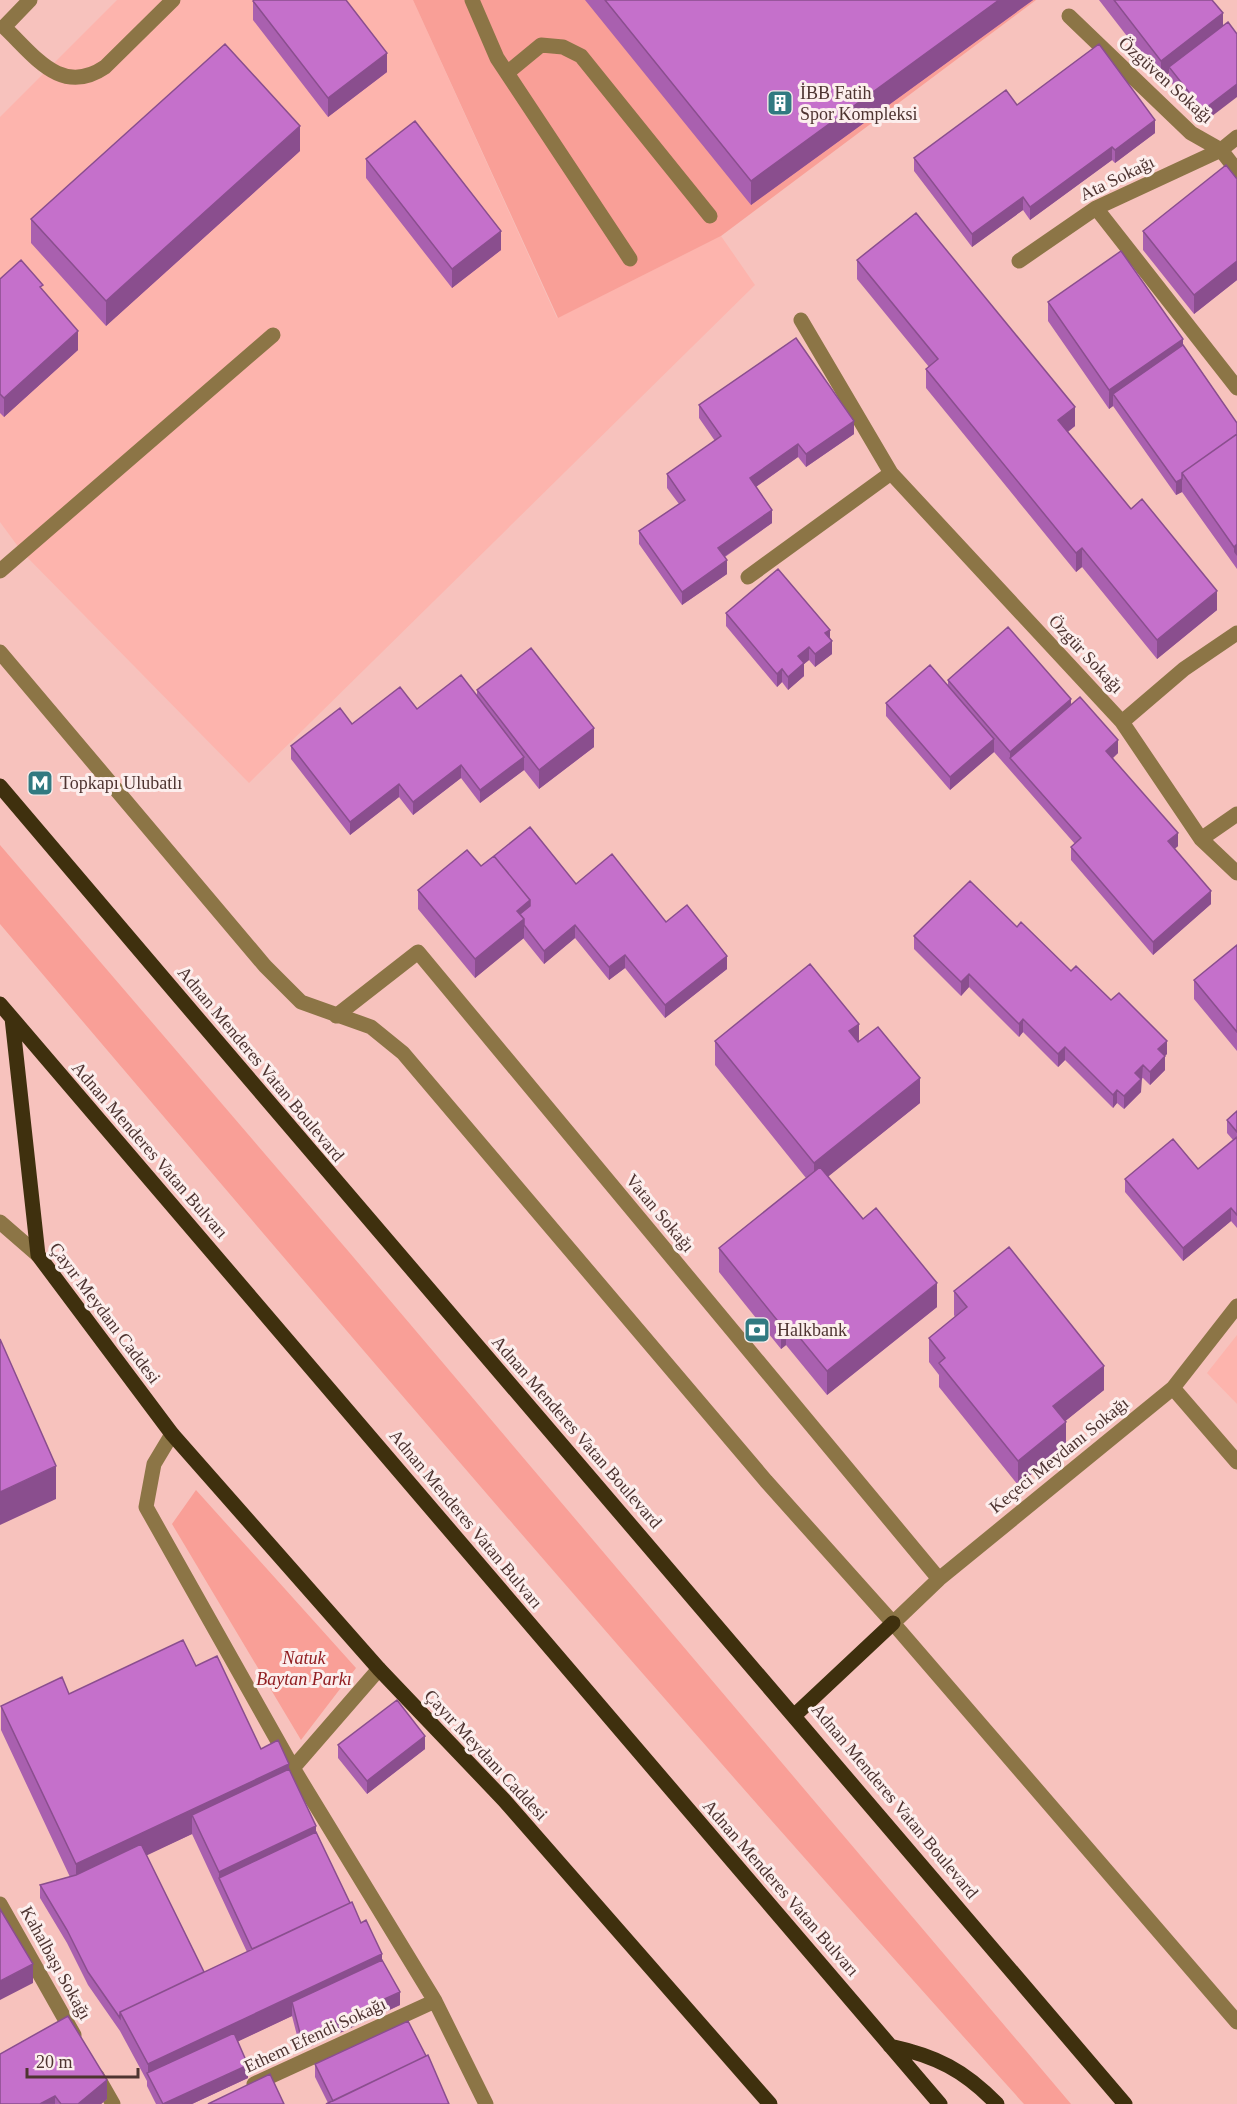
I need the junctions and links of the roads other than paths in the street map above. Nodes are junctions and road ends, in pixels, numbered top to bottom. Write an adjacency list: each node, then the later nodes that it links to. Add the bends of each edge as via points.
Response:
1 (30, 0): 2 (street, via 4,27 50,70 69,78 82,78 105,67)
2 (173, 0)
3 (472, 0): 5 (street)
4 (1069, 16): 7 (street, Özgüven Sokağı, via 1191,133)
5 (507, 73): 10 (street, via 541,45 563,47 581,56); 11 (street)
6 (1237, 137): 7 (street, Ata Sokağı)
7 (1221, 150): 8 (street, Özgüven Sokağı); 9 (street, Ata Sokağı)
8 (1237, 171)
9 (1096, 207): 12 (street, Ata Sokağı); 15 (street)
10 (710, 216)
11 (630, 259)
12 (1019, 261)
13 (801, 320): 16 (street, Özgür Sokağı)
14 (273, 335): 17 (street)
15 (1237, 388)
16 (891, 473): 18 (street); 21 (street, Özgür Sokağı)
17 (0, 571)
18 (748, 577)
19 (1237, 633): 21 (street, via 1184,669)
20 (0, 652): 27 (street, via 266,966 301,1002)
21 (1122, 722): 24 (street, Özgür Sokağı)
22 (0, 786): 38 (main road, Adnan Menderes Vatan Boulevard, via 440,1304)
23 (1237, 814): 24 (street)
24 (1202, 839): 25 (street, Özgür Sokağı)
25 (1237, 873)
26 (0, 1004): 28 (main road)
27 (336, 1016): 35 (street, Vatan Sokağı, via 418,952); 36 (street, via 370,1027 404,1053 766,1481)
28 (12, 1018): 30 (main road); 44 (main road, Adnan Menderes Vatan Bulvarı)
29 (0, 1222): 30 (street, Çayır Meydanı Caddesi)
30 (38, 1254): 33 (main road, Çayır Meydanı Caddesi)
31 (1237, 1306): 32 (street, Keçeci Meydanı Sokağı)
32 (1173, 1388): 34 (street); 35 (street, Keçeci Meydanı Sokağı)
33 (172, 1434): 37 (main road, Çayır Meydanı Caddesi); 39 (street, via 154,1464 146,1507)
34 (1237, 1461)
35 (939, 1579): 36 (street, Keçeci Meydanı Sokağı)
36 (893, 1623): 38 (main road); 42 (street)
37 (380, 1669): 39 (street); 49 (main road, Çayır Meydanı Caddesi, via 504,1800)
38 (796, 1714): 52 (main road, Adnan Menderes Vatan Boulevard)
39 (293, 1768): 41 (street)
40 (0, 1904): 43 (street, Kahalbaşı Sokağı)
41 (435, 2001): 46 (street, Ethem Efendi Sokağı); 48 (street)
42 (1237, 2022)
43 (79, 2044)
44 (890, 2046): 50 (main road); 51 (main road, via 921,2052 952,2066)
45 (90, 2064): 47 (street)
46 (242, 2089)
47 (113, 2104)
48 (486, 2104)
49 (770, 2104)
50 (940, 2104)
51 (997, 2104)
52 (1125, 2104)

